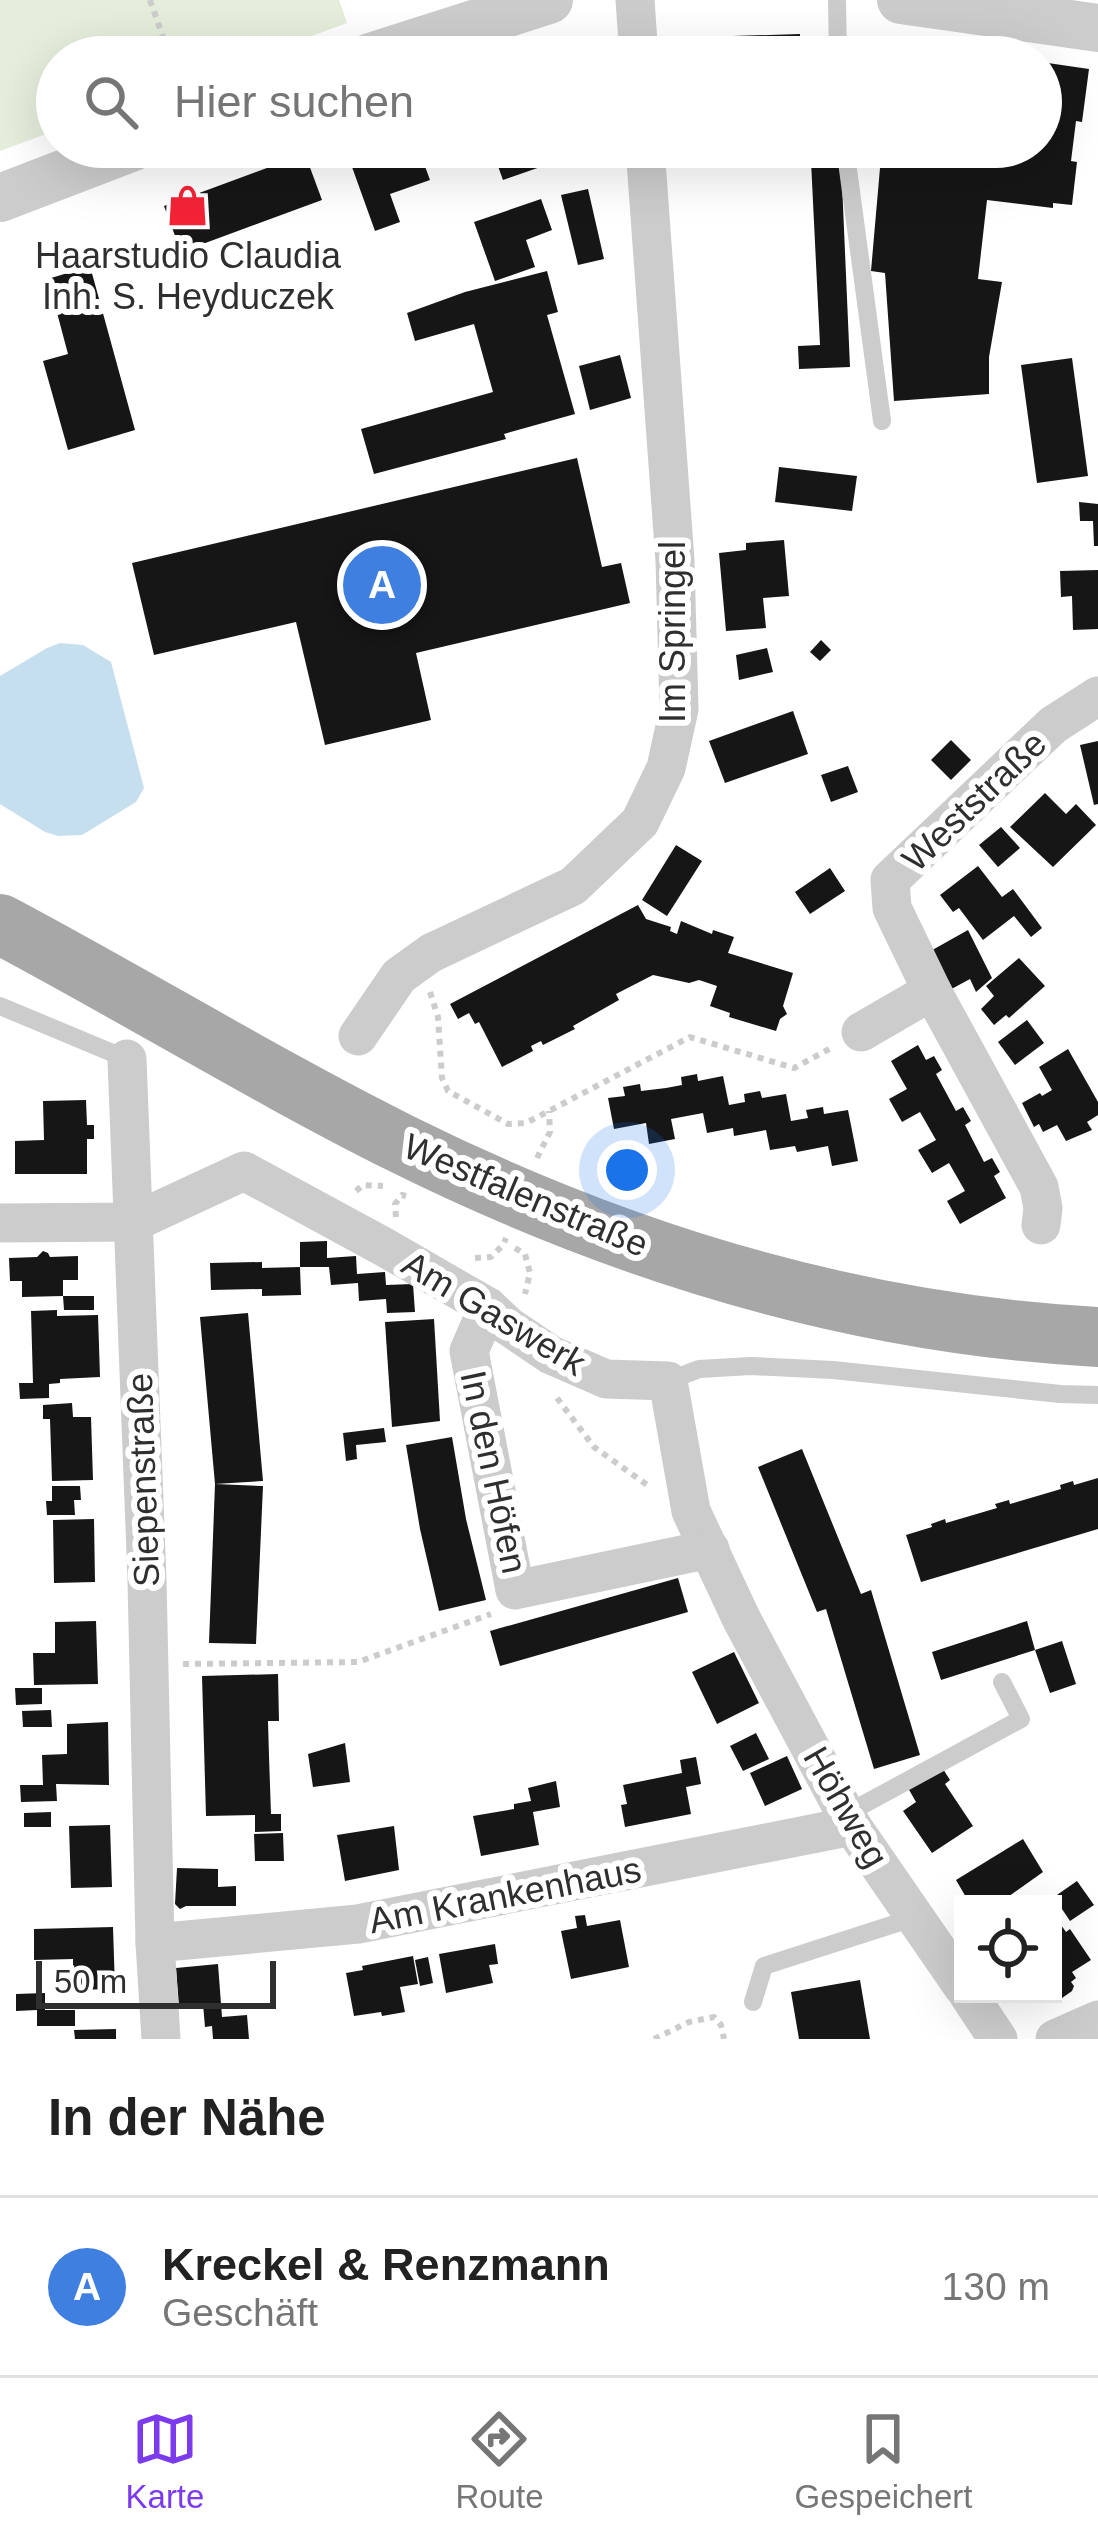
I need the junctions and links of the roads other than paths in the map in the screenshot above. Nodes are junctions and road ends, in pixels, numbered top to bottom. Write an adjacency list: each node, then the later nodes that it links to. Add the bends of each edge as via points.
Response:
1 (634, 0): 7 (street)
2 (837, 0): 8 (lane)
3 (538, 2): 6 (street)
4 (925, 2): 5 (street)
5 (1098, 28)
6 (434, 36)
7 (637, 36)
8 (838, 36)
9 (78, 168): 12 (street)
10 (647, 168): 19 (street, Im Springel, via 680,709 666,768 640,822 573,886 430,953 398,976)
11 (847, 168): 13 (lane)
12 (0, 198)
13 (882, 421)
14 (1098, 696): 16 (street, Weststraße, via 1053,725 890,880 892,908)
15 (0, 924): 25 (main road, Westfalenstraße, via 401,1144 619,1238 855,1306)
16 (932, 991): 18 (street); 23 (street, Weststraße, via 1039,1187)
17 (0, 1006): 20 (lane, Siepenstraße)
18 (861, 1032)
19 (358, 1036)
20 (127, 1058): 21 (street, Siepenstraße)
21 (134, 1222): 22 (street); 24 (street, Am Gaswerk, via 244,1171); 32 (street, Siepenstraße)
22 (0, 1223)
23 (1041, 1226)
24 (498, 1317): 26 (street, Am Gaswerk, via 606,1379); 28 (street, In den Höfen, via 469,1351 515,1590)
25 (1098, 1337)
26 (668, 1381): 27 (lane, Am Gaswerk, via 699,1369 751,1366); 28 (street, via 692,1511)
27 (1098, 1395)
28 (710, 1549): 30 (street, Höhweg)
29 (1002, 1682): 30 (lane, via 1021,1719)
30 (849, 1820): 31 (street, Höhweg); 32 (street, Am Krankenhaus, via 358,1924)
31 (913, 1918): 33 (street, Höhweg); 34 (lane, via 764,1966)
32 (155, 1943): 37 (street, Siepenstraße)
33 (954, 1975)
34 (752, 2002)
35 (974, 2003): 38 (street, Höhweg)
36 (1098, 2020): 39 (street)
37 (161, 2039)
38 (998, 2039)
39 (1054, 2039)

